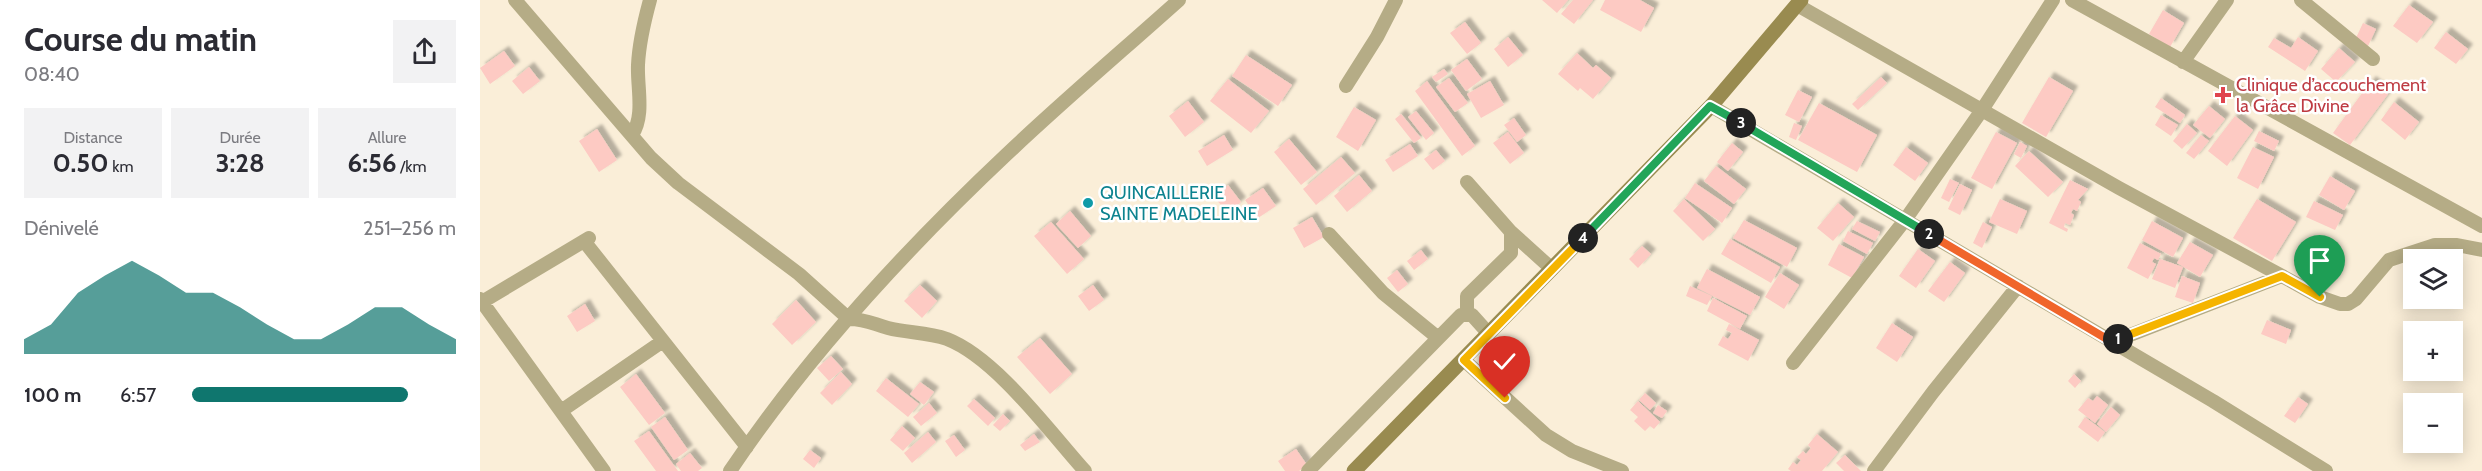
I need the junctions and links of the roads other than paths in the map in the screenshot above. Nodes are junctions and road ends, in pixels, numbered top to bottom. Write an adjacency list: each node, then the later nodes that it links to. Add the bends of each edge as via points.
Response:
1 (515, 0): 15 (street)
2 (650, 0): 15 (street, via 640,35 639,102)
3 (1179, 0): 27 (street, via 1007,154)
4 (1396, 0): 12 (street)
5 (2053, 0): 14 (street)
6 (2072, 0): 11 (street)
7 (2227, 0): 11 (street)
8 (2301, 0): 10 (street)
9 (1799, 3): 13 (street); 14 (street)
10 (2373, 59)
11 (2183, 62): 18 (street)
12 (1346, 86)
13 (1710, 106): 17 (street); 22 (street)
14 (1982, 110): 17 (street); 23 (street)
15 (632, 135): 27 (street, via 678,183 799,274)
16 (1467, 182): 19 (street)
17 (1905, 220): 24 (street); 33 (street)
18 (2482, 226)
19 (1511, 232): 22 (street); 26 (street, via 1511,253 1467,296)
20 (1329, 234): 29 (street, via 1383,293)
21 (2482, 250): 23 (street, via 2457,244 2435,245 2389,260 2348,304 2320,297)
22 (1552, 269): 28 (street)
23 (2282, 276): 31 (street)
24 (2018, 286): 31 (street); 42 (street)
25 (481, 300): 30 (street, via 586,240); 34 (street)
26 (1467, 314): 28 (street); 29 (street)
27 (849, 319): 35 (street, via 786,392); 38 (street, via 919,332 971,352 996,371)
28 (1489, 334): 32 (street)
29 (1437, 337): 39 (street)
30 (663, 341): 34 (street); 35 (street)
31 (2112, 342): 43 (street)
32 (1464, 360): 40 (street); 41 (street, via 1546,435 1572,451)
33 (1793, 363)
34 (561, 411): 36 (street)
35 (747, 447): 37 (street)
36 (604, 471)
37 (730, 471)
38 (1085, 471)
39 (1308, 471)
40 (1354, 471)
41 (1622, 471)
42 (1874, 471)
43 (2326, 471)

